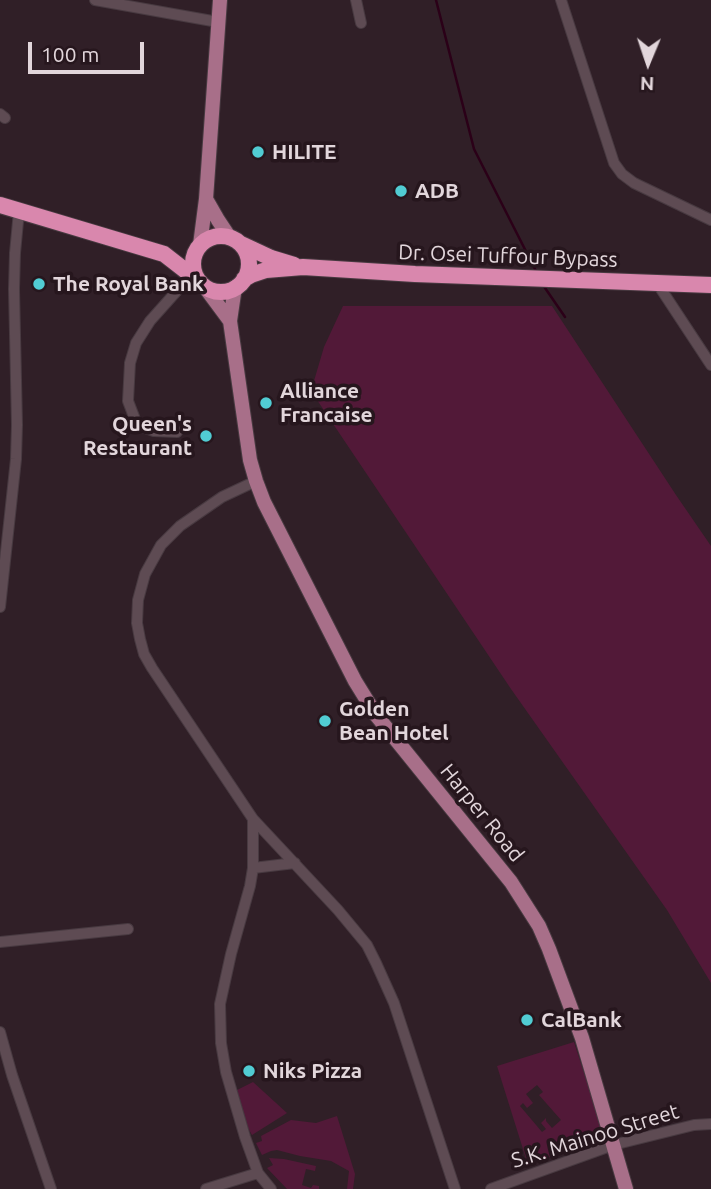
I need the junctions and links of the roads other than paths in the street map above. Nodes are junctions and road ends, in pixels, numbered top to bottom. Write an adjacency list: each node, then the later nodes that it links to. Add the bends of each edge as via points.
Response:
1 (95, 0): 5 (street)
2 (220, 0): 5 (main road)
3 (356, 0): 6 (street)
4 (561, 0): 10 (street, via 614,163 634,183)
5 (218, 22): 7 (main road)
6 (361, 23)
7 (206, 199): 11 (main road); 12 (main road)
8 (0, 205): 9 (highway)
9 (19, 211): 13 (highway); 23 (street, via 16,459)
10 (711, 220)
11 (236, 241): 12 (highway, via 214,237); 14 (highway, Dr. Osei Tuffour Bypass); 16 (highway, via 249,261)
12 (199, 247): 13 (highway); 15 (highway, via 193,262)
13 (164, 254): 15 (highway)
14 (303, 267): 16 (highway, Dr. Osei Tuffour Bypass, via 266,270); 17 (highway, Dr. Osei Tuffour Bypass)
15 (199, 280): 16 (highway, via 220,291); 19 (main road, Harper Road); 21 (street, via 150,321 130,363 128,401 136,422 154,430)
16 (240, 283): 19 (main road, Harper Road)
17 (657, 283): 18 (highway, Dr. Osei Tuffour Bypass); 20 (street)
18 (711, 285)
19 (230, 321): 22 (main road, Harper Road)
20 (711, 365)
21 (177, 432)
22 (256, 481): 24 (street, via 222,497 160,545 141,586 137,623 152,668); 31 (main road, Harper Road, via 376,715 511,882 538,926 582,1038)
23 (0, 607)
24 (253, 818): 25 (street); 26 (street)
25 (295, 863): 26 (street); 36 (street, via 367,945 376,962 394,1003)
26 (253, 868): 32 (street, via 220,1004 226,1072)
27 (128, 929): 28 (street)
28 (0, 942)
29 (0, 1032): 33 (street)
30 (711, 1124): 31 (street, S.K. Mainoo Street)
31 (613, 1145): 37 (street, S.K. Mainoo Street); 38 (main road, Harper Road)
32 (258, 1173): 34 (street); 35 (street)
33 (51, 1189)
34 (206, 1189)
35 (271, 1189)
36 (455, 1189)
37 (491, 1189)
38 (626, 1189)

